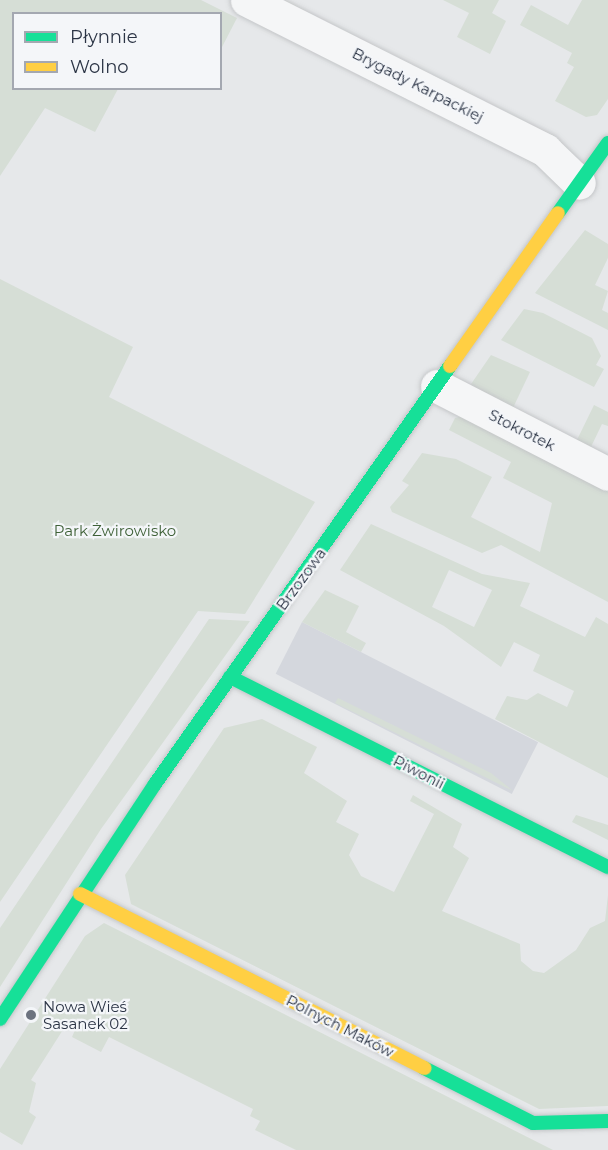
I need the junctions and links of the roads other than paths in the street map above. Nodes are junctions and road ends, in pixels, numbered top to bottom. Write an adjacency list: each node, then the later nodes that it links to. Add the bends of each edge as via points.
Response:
1 (248, 0): 3 (street, Brygady Karpackiej, via 545,150)
2 (608, 143): 3 (street, Brzozowa)
3 (579, 183): 4 (street, Brzozowa)
4 (437, 386): 5 (street, Stokrotek); 6 (street, Brzozowa)
5 (608, 474)
6 (230, 677): 7 (street, Piwonii); 8 (street, Brzozowa)
7 (608, 867)
8 (80, 894): 9 (street, Brzozowa); 10 (street, Polnych Maków, via 532,1123)
9 (0, 1019)
10 (608, 1121)

